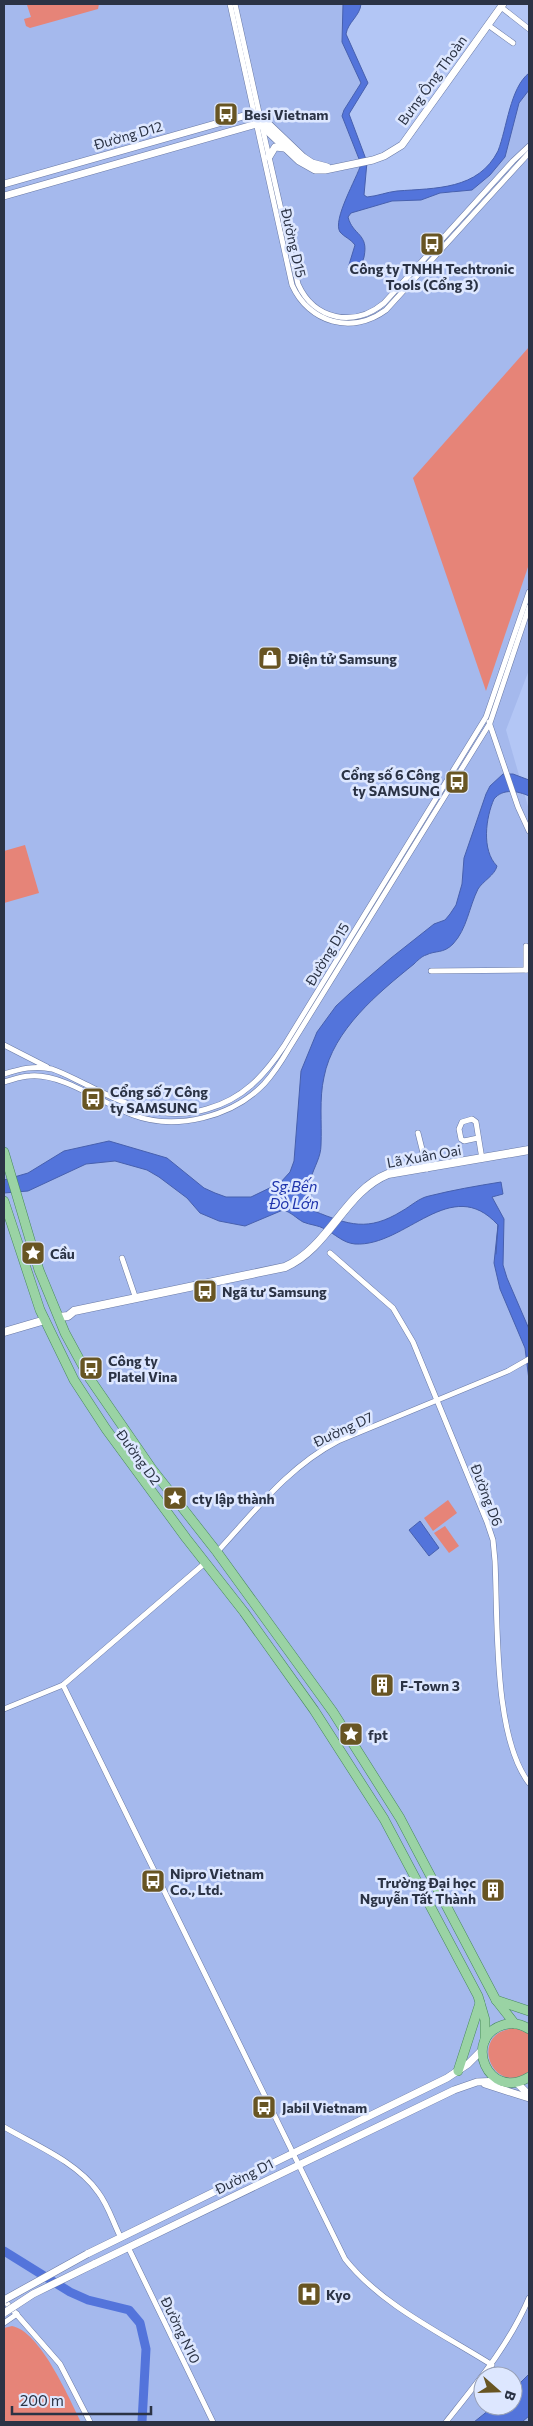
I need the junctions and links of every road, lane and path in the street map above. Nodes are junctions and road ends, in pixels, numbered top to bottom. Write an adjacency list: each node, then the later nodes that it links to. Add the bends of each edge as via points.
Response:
1 (230, 4): 7 (street, Đường D15)
2 (235, 4): 7 (street, Đường D15)
3 (502, 5): 4 (street, Bưng Ông Thoàn); 5 (street)
4 (488, 25): 6 (street); 15 (street, Bưng Ông Thoàn, via 402,144 373,160)
5 (529, 29)
6 (513, 43)
7 (257, 114): 8 (street, Đường D15); 12 (street, Đường D12); 15 (street, via 303,157)
8 (259, 124): 10 (street); 13 (street, Đường D15); 14 (street, Đường D12); 18 (street, Đường D15, via 292,285 310,311 338,323 369,320 386,310)
9 (529, 146): 18 (street, Đường D15)
10 (287, 149): 13 (street, via 275,147); 15 (street, via 311,168)
11 (529, 153): 18 (street, Đường D15)
12 (104, 154): 14 (street); 16 (street, Đường D12)
13 (268, 157): 18 (street, Đường D15, via 295,278 304,297 318,310 346,318 372,312)
14 (107, 166): 17 (street, Đường D12)
15 (333, 168)
16 (4, 184)
17 (4, 196)
18 (425, 262)
19 (529, 592): 21 (street, Đường D15)
20 (529, 607): 22 (street, Đường D15)
21 (486, 717): 22 (street); 24 (street, Đường D15)
22 (490, 723): 23 (street); 24 (street, Đường D15)
23 (529, 832)
24 (372, 908): 34 (street, Đường D15, via 284,1046 255,1084 228,1102 194,1112 164,1114); 35 (street, Đường D15, via 277,1067 254,1092 224,1111 194,1120 164,1121)
25 (526, 946): 26 (street)
26 (528, 970): 27 (street)
27 (431, 971)
28 (4, 1045): 29 (street)
29 (52, 1069): 30 (street, Đường D15, via 28,1067); 31 (street, Đường D15)
30 (4, 1074)
31 (69, 1076): 33 (street); 34 (street, Đường D15)
32 (4, 1082): 33 (street, Đường D15, via 36,1076)
33 (66, 1084): 35 (street, Đường D15)
34 (136, 1107): 35 (street)
35 (132, 1115)
36 (418, 1134): 41 (street)
37 (478, 1138): 37 (street, via 461,1139 459,1129 462,1122 474,1120); 40 (street)
38 (529, 1150): 40 (main road, Lã Xuân Oai)
39 (4, 1152): 46 (main road, Đường D2, via 27,1232)
40 (482, 1159): 41 (main road, Lã Xuân Oai)
41 (427, 1169): 45 (main road, Lã Xuân Oai, via 379,1177 362,1191 314,1248 285,1267)
42 (4, 1201): 47 (main road, Đường D2)
43 (330, 1253): 50 (street, Đường D6, via 392,1308 414,1342)
44 (122, 1258): 45 (street)
45 (136, 1300): 46 (main road, Lã Xuân Oai)
46 (59, 1317): 47 (main road); 51 (main road, Đường D2, via 106,1404 168,1491)
47 (45, 1320): 48 (main road); 52 (main road, Đường D2, via 79,1388)
48 (4, 1332)
49 (529, 1359): 50 (street, Đường D7, via 508,1371)
50 (436, 1400): 51 (street, Đường D7, via 314,1455 286,1476); 57 (street, Đường D6, via 493,1540 505,1724 512,1750)
51 (217, 1552): 52 (main road); 54 (main road, Đường D2)
52 (205, 1563): 53 (street); 55 (main road, Đường D2)
53 (63, 1685): 56 (street); 75 (street)
54 (314, 1686): 55 (main road); 58 (main road, Đường D2, via 334,1712)
55 (303, 1694): 59 (main road, Đường D2)
56 (4, 1710)
57 (529, 1783)
58 (382, 1791): 59 (main road); 60 (main road, Đường D2, via 400,1818)
59 (371, 1799): 61 (main road, Đường D2, via 421,1885)
60 (496, 2000): 62 (main road); 63 (main road, Đường D2)
61 (480, 2003): 65 (main road, Đường D2, via 485,2020); 67 (main road)
62 (529, 2011)
63 (515, 2024): 64 (main road); 65 (main road, via 497,2027)
64 (529, 2029)
65 (485, 2040): 66 (main road, Đường D2)
66 (482, 2050): 67 (street, Đường D1); 69 (main road, via 489,2073)
67 (458, 2071): 75 (street, Đường D1)
68 (529, 2077): 71 (main road)
69 (503, 2081): 70 (street, Đường D1); 71 (main road)
70 (477, 2082): 73 (street); 76 (street, Đường D1)
71 (516, 2082): 72 (street)
72 (529, 2094)
73 (529, 2098)
74 (4, 2127): 77 (street, via 71,2166 88,2180 105,2203)
75 (291, 2152): 76 (street); 77 (street, Đường D1)
76 (297, 2164): 78 (street, Đường D1); 84 (street, via 345,2259 358,2276 383,2296)
77 (120, 2236): 80 (street, Đường D1, bridge)
78 (128, 2247): 81 (street, Đường D1, bridge, via 33,2294); 86 (street, Đường N10)
79 (529, 2298): 84 (street, via 519,2323)
80 (4, 2300): 82 (street)
81 (4, 2313)
82 (17, 2314): 83 (street); 85 (street, via 60,2364)
83 (4, 2323)
84 (492, 2364): 87 (street)
85 (90, 2422)
86 (213, 2422)
87 (446, 2422)

